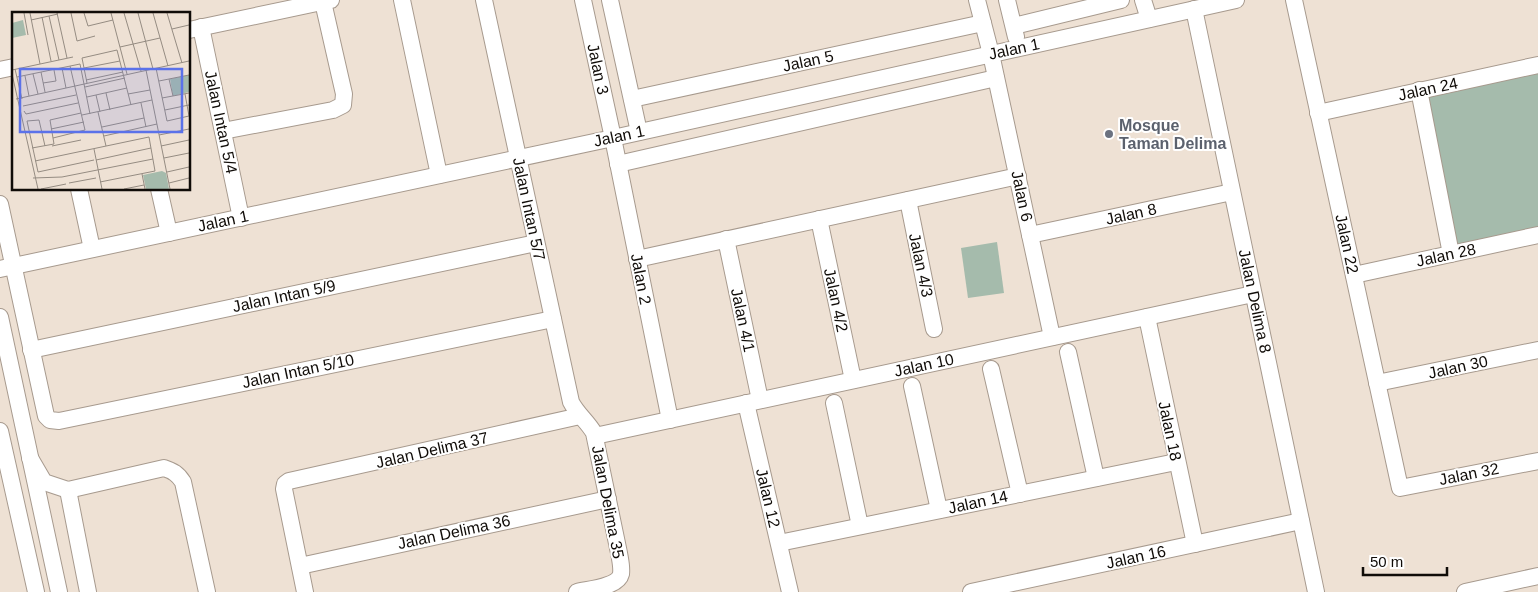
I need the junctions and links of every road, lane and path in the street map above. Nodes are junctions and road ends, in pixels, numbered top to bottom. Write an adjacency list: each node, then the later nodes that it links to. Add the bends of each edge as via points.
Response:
1 (402, 0): 29 (street)
2 (484, 0): 27 (street, Jalan Intan 5/7)
3 (583, 0): 26 (street, Jalan 3)
4 (610, 0): 22 (street)
5 (977, 0): 14 (street, Jalan 6)
6 (1007, 0): 15 (street)
7 (1121, 0): 15 (street)
8 (1143, 0): 13 (street)
9 (1236, 0): 12 (street, Jalan 1)
10 (1294, 0): 23 (street, Jalan 22)
11 (327, 1): 16 (street); 24 (street, via 344,94 343,105 333,110)
12 (1194, 9): 13 (street, Jalan 1); 33 (street, Jalan Delima 8)
13 (1149, 19): 17 (street, Jalan 1)
14 (983, 23): 18 (street, Jalan 6); 22 (street, Jalan 5)
15 (1014, 26): 17 (street)
16 (195, 29): 24 (street, Jalan Intan 5/4)
17 (1019, 48): 18 (street, Jalan 1)
18 (991, 54): 20 (street, Jalan 6); 25 (street, Jalan 1)
19 (1538, 65): 21 (street, Jalan 24)
20 (996, 78): 28 (street, Jalan 1); 30 (street, Jalan 6)
21 (1419, 90): 23 (street, Jalan 24); 44 (street)
22 (632, 99): 25 (street)
23 (1318, 113): 47 (street, Jalan 22)
24 (223, 131): 36 (street, Jalan Intan 5/4)
25 (639, 132): 26 (street, Jalan 1)
26 (613, 138): 27 (street, Jalan 1); 28 (street, Jalan 2)
27 (518, 158): 29 (street, Jalan 1); 42 (street, Jalan Intan 5/7)
28 (618, 164): 45 (street, Jalan 2)
29 (438, 175): 36 (street, Jalan 1)
30 (1018, 176): 34 (street); 39 (street, Jalan 6)
31 (79, 190): 43 (street)
32 (159, 190): 38 (street)
33 (1232, 192): 39 (street, Jalan 8); 48 (street, Jalan Delima 8)
34 (908, 200): 37 (street); 52 (street, Jalan 4/3)
35 (0, 204): 46 (street)
36 (241, 218): 38 (street, Jalan 1)
37 (819, 219): 41 (street); 58 (street, Jalan 4/2)
38 (169, 233): 43 (street, Jalan 1)
39 (1030, 235): 53 (street, Jalan 6)
40 (1538, 235): 44 (street, Jalan 28)
41 (726, 239): 45 (street); 61 (street, Jalan 4/1)
42 (536, 243): 51 (street, Jalan Intan 5/7); 54 (street, Jalan Intan 5/9)
43 (92, 249): 46 (street, Jalan 1)
44 (1451, 254): 47 (street, Jalan 28)
45 (637, 259): 64 (street, Jalan 2)
46 (7, 267): 54 (street)
47 (1354, 274): 59 (street, Jalan 22)
48 (1253, 294): 50 (street, Jalan 10); 76 (street, Jalan Delima 8)
49 (0, 317): 67 (street)
50 (1147, 317): 53 (street, Jalan 10); 69 (street, Jalan 18)
51 (553, 319): 54 (street, Jalan Intan 5/10, via 59,421 46,416); 63 (street, Jalan Intan 5/7, via 571,402)
52 (934, 329)
53 (1052, 337): 58 (street, Jalan 10)
54 (31, 350)
55 (1538, 350): 59 (street, Jalan 30)
56 (1068, 352): 70 (street)
57 (991, 369): 73 (street)
58 (853, 380): 61 (street, Jalan 10)
59 (1377, 383): 71 (street, Jalan 22)
60 (912, 386): 75 (street)
61 (753, 402): 64 (street, Jalan 10); 78 (street, Jalan 12)
62 (834, 403): 77 (street)
63 (580, 416): 66 (street, Jalan Delima 35); 80 (street, Jalan Delima 37, via 289,481 284,489)
64 (670, 420): 66 (street, Jalan 10)
65 (0, 431): 82 (street)
66 (595, 436): 74 (street, Jalan Delima 35)
67 (30, 458): 72 (street, via 44,482); 83 (street)
68 (1538, 461): 71 (street, Jalan 32)
69 (1176, 462): 70 (street, Jalan 14); 79 (street, Jalan 18)
70 (1096, 478): 73 (street, Jalan 14)
71 (1400, 488)
72 (68, 490): 84 (street); 85 (street, via 164,468 178,475 183,482)
73 (1020, 494): 75 (street, Jalan 14)
74 (608, 499): 80 (street, Jalan Delima 36); 87 (street, Jalan Delima 35, via 619,553 620,576 608,585)
75 (939, 510): 77 (street, Jalan 14)
76 (1301, 521): 79 (street, Jalan 16); 90 (street, Jalan Delima 8)
77 (860, 526): 78 (street, Jalan 14)
78 (779, 543): 88 (street, Jalan 12)
79 (1195, 544): 89 (street, Jalan 16)
80 (300, 566): 86 (street)
81 (1538, 576): 91 (street)
82 (36, 592)
83 (59, 592)
84 (88, 592)
85 (207, 592)
86 (306, 592)
87 (577, 592)
88 (790, 592)
89 (970, 592)
90 (1316, 592)
91 (1465, 592)

